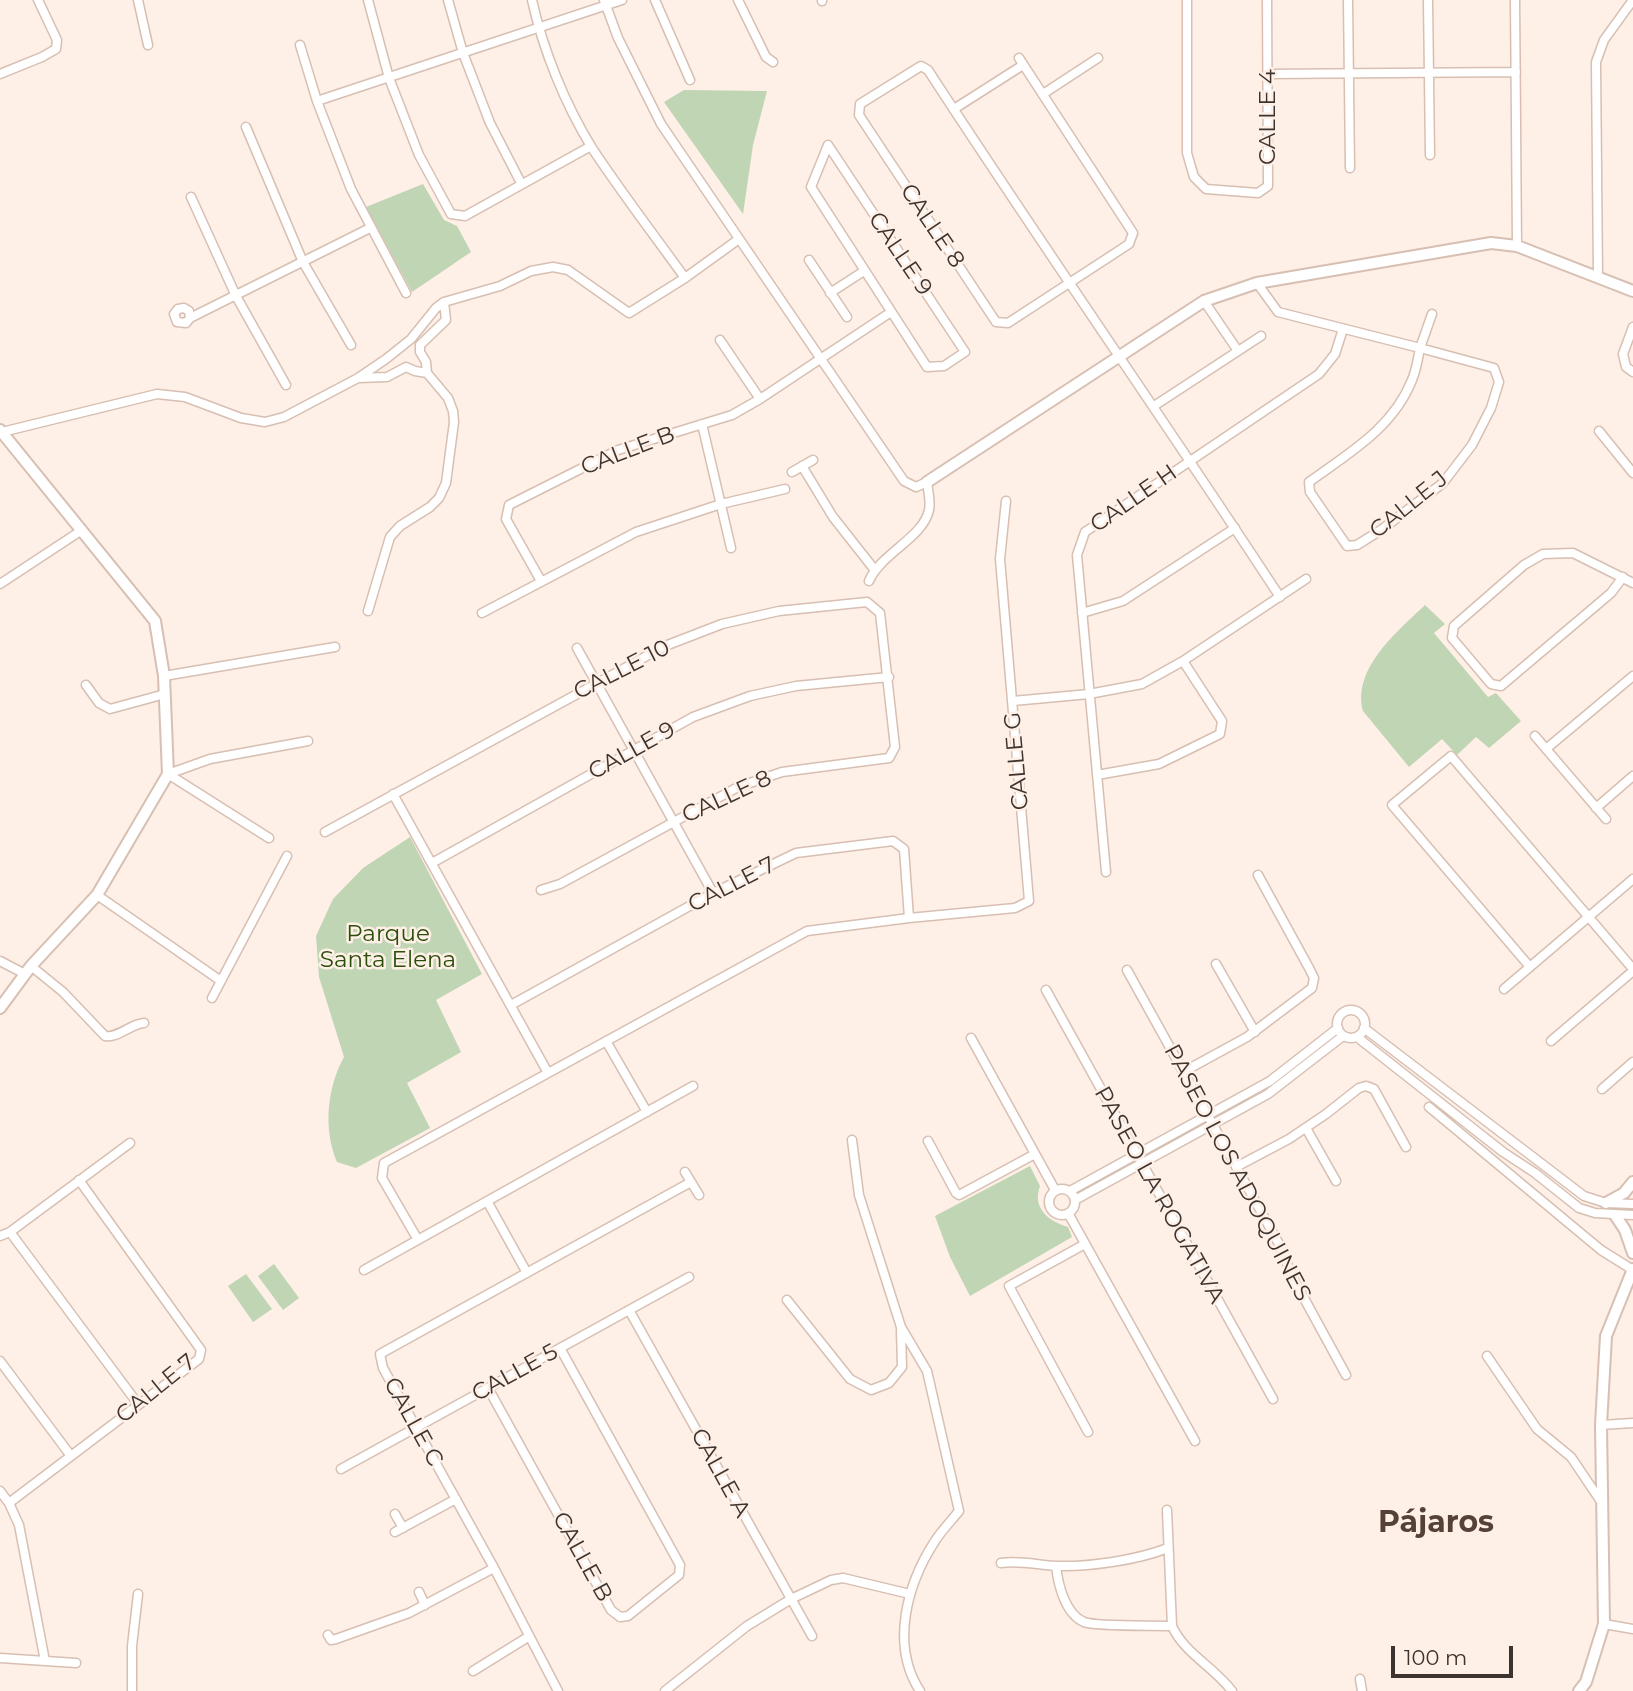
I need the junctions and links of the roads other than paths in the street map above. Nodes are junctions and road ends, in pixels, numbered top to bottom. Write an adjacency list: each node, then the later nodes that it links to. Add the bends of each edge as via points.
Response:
1 (38, 0): 24 (street, via 58,40 56,49)
2 (138, 0): 17 (street)
3 (368, 0): 27 (street)
4 (448, 0): 19 (street)
5 (532, 0): 16 (street)
6 (622, 0): 15 (street)
7 (655, 0): 28 (street)
8 (738, 0): 21 (street, via 766,57)
9 (1187, 0): 25 (street, CALLE 4, via 1187,153 1194,177 1206,189 1258,193 1268,186)
10 (1267, 0): 25 (street, CALLE 4)
11 (1348, 0): 26 (street)
12 (1428, 0): 23 (street)
13 (1515, 0): 22 (street)
14 (1633, 0): 44 (street, via 1604,40 1596,62)
15 (605, 2): 16 (street); 39 (street, via 661,124)
16 (538, 27): 19 (street); 33 (street)
17 (148, 45)
18 (300, 46): 30 (street)
19 (463, 53): 27 (street); 36 (street, via 490,123)
20 (1098, 58): 29 (street)
21 (773, 62)
22 (1516, 72): 23 (street); 40 (street)
23 (1429, 73): 26 (street); 34 (street)
24 (0, 74)
25 (1268, 74): 26 (street)
26 (1349, 74): 35 (street)
27 (389, 78): 30 (street); 36 (street, via 419,155 451,214 465,216)
28 (690, 80)
29 (1043, 94): 31 (street, via 1021,62); 47 (street, via 1133,233 1129,244)
30 (317, 101): 38 (street)
31 (954, 109): 47 (street); 47 (street, CALLE 8, via 921,66 860,104 859,115 996,322 1008,323)
32 (246, 127): 42 (street)
33 (591, 146): 36 (street); 45 (street)
34 (1430, 155)
35 (1350, 168)
36 (521, 183)
37 (191, 198): 51 (street)
38 (370, 228): 42 (street); 49 (street)
39 (739, 239): 45 (street); 66 (street)
40 (1517, 246): 44 (street); 46 (street, via 1491,243)
41 (809, 260): 50 (street)
42 (303, 262): 51 (street); 62 (street)
43 (864, 271): 50 (street); 54 (street, CALLE 9); 54 (street, CALLE 9, via 811,187 828,145 965,352 944,366 927,367)
44 (1598, 277): 48 (street)
45 (685, 278): 53 (street, via 629,313 568,270 553,267)
46 (1257, 283): 52 (street); 59 (street, CALLE J, via 1278,312)
47 (1068, 284): 65 (street)
48 (1633, 291)
49 (406, 293)
50 (830, 293): 56 (street)
51 (236, 296): 57 (street); 70 (street)
52 (1204, 301): 64 (street); 65 (street)
53 (443, 302): 68 (street, via 444,323 419,352); 69 (street, via 411,339)
54 (891, 312): 66 (street)
55 (1432, 314): 63 (street, CALLE J)
56 (847, 317)
57 (190, 318)
58 (1633, 327): 67 (street, via 1623,354 1626,367)
59 (1343, 329): 63 (street, CALLE J); 77 (street, CALLE H, via 1335,354 1319,374)
60 (1261, 336): 64 (street)
61 (720, 340): 71 (street)
62 (351, 345)
63 (1420, 348): 63 (street, CALLE J, via 1494,368 1499,382 1491,408 1472,445 1443,483 1381,530 1357,545 1347,545 1310,492 1309,482 1392,416 1412,380)
64 (1238, 351): 72 (street)
65 (1118, 356): 72 (street); 81 (street)
66 (821, 359): 71 (street, CALLE B); 81 (street, via 904,481 915,486)
67 (1633, 372)
68 (427, 373): 69 (street, via 406,366 387,377); 96 (street, via 453,411 446,483 430,507 390,537)
69 (358, 378): 74 (street, via 284,417 265,422 186,397 157,394)
70 (286, 385)
71 (760, 399): 73 (street, CALLE B, via 732,415)
72 (1154, 406): 77 (street)
73 (702, 424): 84 (street); 91 (street, CALLE B, via 618,450 509,505 506,519)
74 (1, 431): 86 (street)
75 (1599, 431): 80 (street)
76 (813, 460): 78 (street)
77 (1189, 460): 85 (street); 98 (street, CALLE H, via 1085,531 1077,555)
78 (802, 466): 79 (street); 88 (street, via 832,517)
79 (792, 472)
80 (1633, 473)
81 (927, 482): 88 (street, via 930,508 925,522)
82 (785, 489): 84 (street)
83 (1006, 501): 109 (street, CALLE G, via 1000,559)
84 (721, 505): 87 (street); 91 (street, via 636,532)
85 (1235, 528): 95 (street); 98 (street, via 1123,601)
86 (82, 530): 94 (street); 102 (street, via 155,621)
87 (732, 548)
88 (874, 569): 92 (street)
89 (1623, 577): 89 (street, via 1611,593 1501,686 1490,684 1452,638 1454,626 1543,554 1573,553); 93 (street)
90 (1306, 579): 95 (street)
91 (541, 581): 97 (street)
92 (869, 581)
93 (1633, 583)
94 (0, 584)
95 (1280, 597): 101 (street)
96 (368, 611)
97 (482, 613)
98 (1082, 613): 108 (street, CALLE H)
99 (335, 647): 102 (street)
100 (577, 648): 105 (street)
101 (1183, 661): 108 (street, via 1142,684); 115 (street, via 1222,721 1220,734 1159,764)
102 (164, 676): 107 (street)
103 (1633, 676): 112 (street)
104 (889, 677): 105 (street, CALLE 10, via 880,614 867,601 779,611 722,624 665,646); 113 (street, CALLE 9, via 796,686 750,696 693,717); 120 (street, CALLE 8, via 895,747 889,758 782,772 738,787)
105 (597, 682): 113 (street); 117 (street, CALLE 10)
106 (86, 685): 107 (street, via 99,703 110,709)
107 (165, 694): 114 (street)
108 (1089, 694): 109 (street); 115 (street, CALLE H)
109 (1013, 701): 132 (street, CALLE G, via 1029,901 1015,908)
110 (1535, 736): 112 (street)
111 (308, 741): 114 (street, via 210,759)
112 (1546, 749): 118 (street)
113 (634, 750): 120 (street); 124 (street, CALLE 9)
114 (168, 774): 122 (street); 130 (street)
115 (1097, 775): 125 (street, CALLE H)
116 (1633, 776): 118 (street)
117 (393, 794): 121 (street, CALLE 10, via 345,826); 124 (street)
118 (1596, 808): 119 (street)
119 (1606, 819)
120 (674, 822): 128 (street, CALLE 8); 129 (street)
121 (325, 832)
122 (268, 838)
123 (287, 856): 139 (street)
124 (432, 863): 143 (street)
125 (1106, 872)
126 (1258, 875): 147 (street, via 1314,978 1312,988)
127 (1633, 879): 131 (street)
128 (541, 890)
129 (713, 893): 132 (street, CALLE 7, via 796,853 893,841 904,849); 143 (street, CALLE 7)
130 (96, 895): 136 (street); 139 (street)
131 (1588, 917): 135 (street); 135 (street, via 1451,756 1392,805); 138 (street)
132 (909, 918): 151 (street, via 807,930)
133 (0, 961): 136 (street)
134 (1216, 964): 147 (street)
135 (1530, 967): 140 (street)
136 (28, 970): 144 (street); 145 (street, via 63,992 105,1036)
137 (1127, 970): 154 (street, PASEO LOS ADOQUINES)
138 (1633, 970): 152 (street)
139 (220, 981): 142 (street)
140 (1504, 989)
141 (1046, 990): 168 (street, PASEO LA ROGATIVA)
142 (212, 998)
143 (511, 1005): 155 (street)
144 (0, 1008)
145 (145, 1023)
146 (1364, 1028): 148 (street, via 1361,1015 1348,1011 1338,1019); 149 (street); 181 (street, via 1584,1196)
147 (1255, 1031): 154 (street)
148 (1341, 1032): 149 (street); 160 (street, via 1270,1081); 161 (street, via 1284,1083)
149 (1357, 1037): 184 (street, via 1579,1208)
150 (971, 1038): 167 (street)
151 (606, 1041): 155 (street); 159 (street)
152 (1551, 1041)
153 (1631, 1068): 157 (street)
154 (1183, 1072): 160 (street, PASEO LOS ADOQUINES)
155 (548, 1073): 188 (street, via 384,1163 382,1178)
156 (693, 1086): 159 (street)
157 (1602, 1089)
158 (1429, 1107): 191 (street, via 1601,1250)
159 (647, 1112): 180 (street)
160 (1207, 1116): 161 (street, PASEO LOS ADOQUINES); 168 (street)
161 (1213, 1125): 169 (street); 170 (street, PASEO LOS ADOQUINES)
162 (1306, 1128): 166 (street, via 1366,1086 1374,1089); 170 (street); 173 (street)
163 (852, 1140): 197 (street, via 859,1195)
164 (928, 1141): 167 (street, via 960,1195)
165 (130, 1143): 172 (street)
166 (1406, 1147)
167 (1035, 1154): 176 (street)
168 (1137, 1154): 169 (street, PASEO LA ROGATIVA); 177 (street)
169 (1141, 1164): 179 (street); 203 (street, PASEO LA ROGATIVA)
170 (1236, 1167): 201 (street, PASEO LOS ADOQUINES)
171 (685, 1172): 174 (street)
172 (79, 1180): 186 (street); 204 (street, CALLE 7, via 201,1350 199,1359)
173 (1336, 1181)
174 (691, 1182): 178 (street); 193 (street, CALLE C)
175 (1633, 1182): 181 (street)
176 (1055, 1190): 177 (street); 183 (street, via 1050,1208 1057,1214)
177 (1070, 1191): 179 (street)
178 (699, 1195)
179 (1075, 1200): 183 (street)
180 (487, 1201): 188 (street); 193 (street)
181 (1606, 1203): 182 (street)
182 (1633, 1204)
183 (1068, 1213): 189 (street)
184 (1615, 1214): 185 (street); 190 (street)
185 (1633, 1215)
186 (10, 1232): 187 (street); 204 (street)
187 (0, 1236)
188 (418, 1240): 192 (street)
189 (1085, 1244): 208 (street, via 1009,1286); 209 (street)
190 (1633, 1253)
191 (1633, 1269): 206 (street, via 1606,1336)
192 (364, 1270)
193 (527, 1273): 207 (street, CALLE C, via 380,1354)
194 (689, 1277): 196 (street, CALLE 5)
195 (787, 1300): 197 (street, via 850,1378 871,1390 889,1383 902,1367)
196 (629, 1310): 198 (street, CALLE 5); 225 (street, CALLE A)
197 (901, 1327): 224 (street, via 927,1371 959,1511 935,1541)
198 (560, 1348): 202 (street, CALLE 5); 202 (street, CALLE B, via 680,1565 678,1575 628,1616 620,1617 611,1609)
199 (1487, 1356): 214 (street, via 1537,1430 1571,1457)
200 (0, 1361): 210 (street)
201 (1346, 1375)
202 (488, 1388): 207 (street, CALLE 5)
203 (1273, 1399)
204 (138, 1404): 210 (street, CALLE 7)
205 (1633, 1423): 206 (street)
206 (1601, 1425): 214 (street)
207 (416, 1428): 211 (street, CALLE 5); 213 (street, CALLE C)
208 (1088, 1432)
209 (1195, 1441)
210 (71, 1456): 215 (street, CALLE 7)
211 (341, 1469)
212 (0, 1490): 215 (street)
213 (456, 1499): 217 (street, via 399,1530); 221 (street, CALLE C)
214 (1600, 1500): 227 (street)
215 (9, 1503): 234 (street, via 19,1525)
216 (1167, 1510): 218 (street)
217 (395, 1514)
218 (1168, 1548): 220 (street); 228 (street)
219 (1001, 1563): 220 (street)
220 (1056, 1566): 228 (street, via 1069,1608 1086,1623)
221 (494, 1568): 226 (street); 232 (street, CALLE C)
222 (419, 1592): 226 (street)
223 (138, 1594): 238 (street)
224 (910, 1594): 225 (street, via 843,1578); 241 (street, via 904,1651)
225 (790, 1600): 231 (street, CALLE A); 240 (street, via 747,1626)
226 (425, 1605): 230 (street, via 337,1639)
227 (1604, 1624): 229 (street); 244 (street)
228 (1172, 1626): 242 (street, via 1178,1640)
229 (1633, 1629)
230 (328, 1635)
231 (812, 1636)
232 (528, 1637): 236 (street); 239 (street, CALLE C)
233 (0, 1658): 234 (street)
234 (45, 1661): 235 (street)
235 (76, 1663)
236 (473, 1671)
237 (1360, 1679): 243 (street)
238 (132, 1691)
239 (558, 1691)
240 (665, 1691)
241 (920, 1691)
242 (1232, 1691)
243 (1362, 1691)
244 (1579, 1691)

